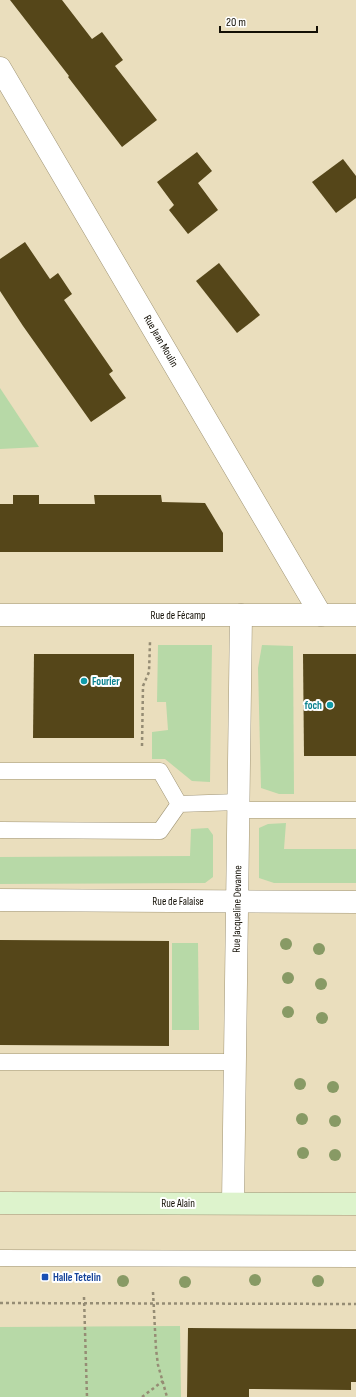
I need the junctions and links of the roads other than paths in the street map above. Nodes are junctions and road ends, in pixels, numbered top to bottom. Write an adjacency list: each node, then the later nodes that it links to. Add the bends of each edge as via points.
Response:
1 (0, 68): 4 (street, Rue Jean Moulin)
2 (0, 615): 3 (street, Rue de Fécamp)
3 (240, 615): 4 (street, Rue de Fécamp); 8 (street, Rue Jacqueline Devanne)
4 (321, 615): 5 (street, Rue de Fécamp)
5 (356, 615)
6 (0, 771): 7 (lane, via 160,771)
7 (179, 804): 8 (lane); 10 (lane, via 160,831)
8 (238, 806): 9 (lane); 12 (street, Rue Jacqueline Devanne)
9 (356, 810)
10 (0, 830)
11 (0, 900): 12 (street, Rue de Falaise)
12 (237, 902): 13 (street, Rue de Falaise); 15 (street, Rue Jacqueline Devanne)
13 (356, 902)
14 (0, 1062): 15 (lane)
15 (235, 1062): 17 (street, Rue Jacqueline Devanne)
16 (0, 1203): 17 (street, Rue Alain)
17 (233, 1204): 18 (street, Rue Alain)
18 (356, 1204)
19 (0, 1258): 20 (lane)
20 (356, 1259)

